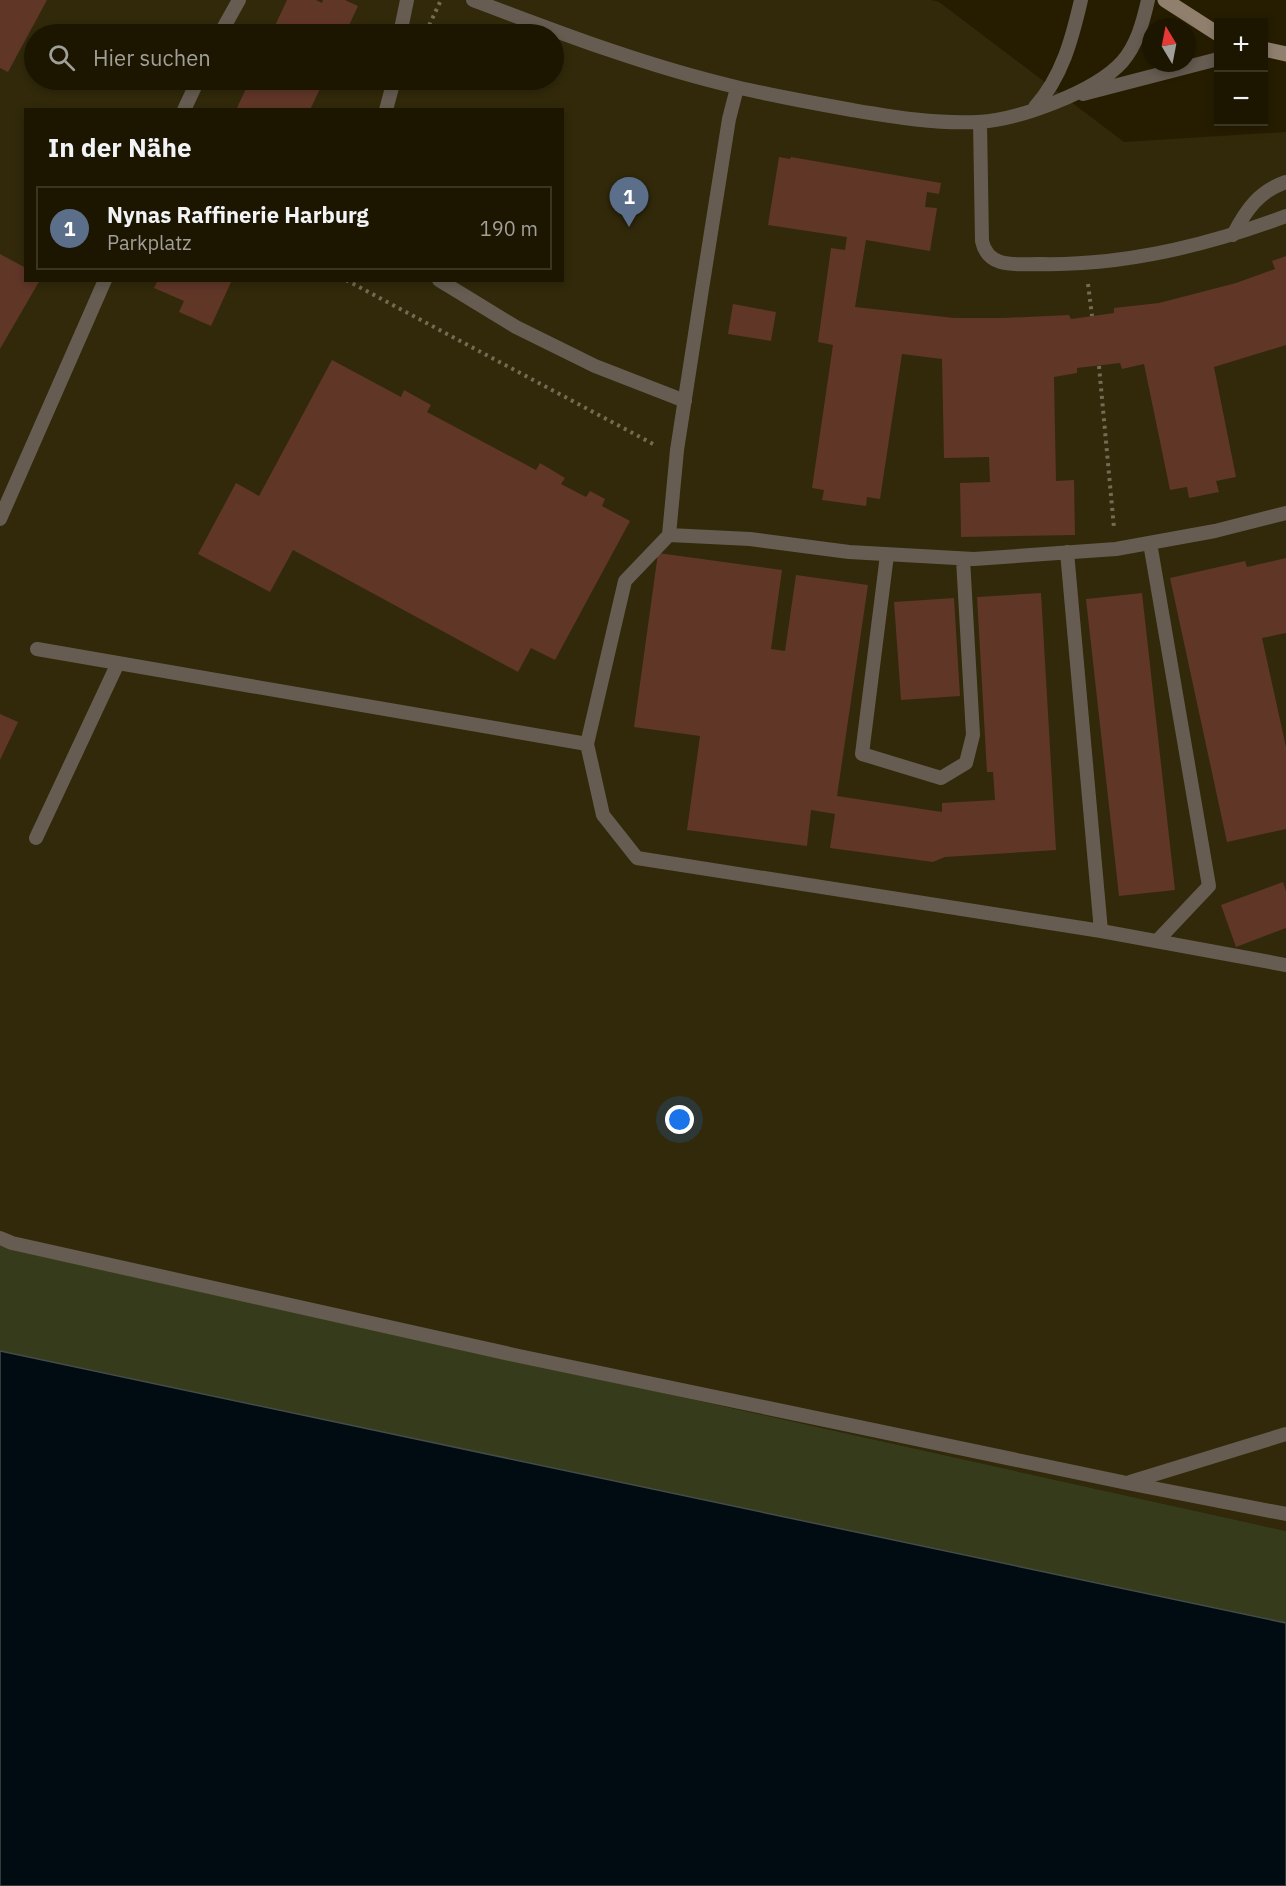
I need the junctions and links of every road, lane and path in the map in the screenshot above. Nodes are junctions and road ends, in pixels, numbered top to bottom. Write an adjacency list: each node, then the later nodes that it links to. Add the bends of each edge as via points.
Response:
1 (239, 0): 8 (lane)
2 (407, 0): 9 (lane)
3 (441, 0): 10 (path)
4 (474, 0): 11 (lane)
5 (1081, 0): 23 (lane, via 1070,46 1058,74)
6 (1148, 0): 20 (lane, via 1134,44 1121,62 1089,86)
7 (1165, 0): 12 (main road)
8 (226, 24)
9 (402, 24)
10 (430, 24)
11 (536, 24)
12 (1214, 31)
13 (564, 35): 17 (lane)
14 (1268, 50): 15 (main road)
15 (1286, 54)
16 (1214, 60): 20 (lane)
17 (737, 88): 24 (lane, via 917,120); 34 (lane)
18 (193, 90): 21 (lane)
19 (391, 90): 22 (lane)
20 (1064, 98): 23 (lane)
21 (185, 108)
22 (387, 108)
23 (1032, 111): 24 (lane)
24 (980, 122): 28 (lane, via 984,251 999,262 1015,264)
25 (1286, 182): 27 (lane, via 1254,201)
26 (1286, 216): 27 (lane)
27 (1233, 235): 28 (lane, via 1158,254)
28 (1085, 263): 32 (path)
29 (104, 282): 37 (lane)
30 (349, 282): 35 (path, via 657,446)
31 (442, 282): 34 (lane, via 516,327 596,366)
32 (1092, 316)
33 (1099, 366): 40 (path)
34 (685, 400): 35 (lane)
35 (677, 450): 38 (lane)
36 (1286, 513): 39 (lane)
37 (0, 519)
38 (669, 535): 42 (lane, via 750,539); 46 (lane, via 625,581)
39 (1150, 543): 40 (lane); 49 (lane, via 1209,886)
40 (1116, 549): 41 (lane)
41 (1066, 552): 43 (lane); 48 (lane)
42 (887, 555): 43 (lane); 43 (lane, via 862,754 941,778 966,764 973,735)
43 (963, 558)
44 (37, 649): 45 (lane)
45 (118, 663): 46 (lane); 47 (lane)
46 (587, 744): 48 (lane, via 603,815 637,858)
47 (36, 838)
48 (1101, 931): 49 (lane)
49 (1157, 941): 50 (lane)
50 (1286, 965)
51 (0, 1238): 53 (lane, via 519,1356)
52 (1286, 1434): 53 (lane)
53 (1127, 1483): 54 (lane)
54 (1286, 1514)

